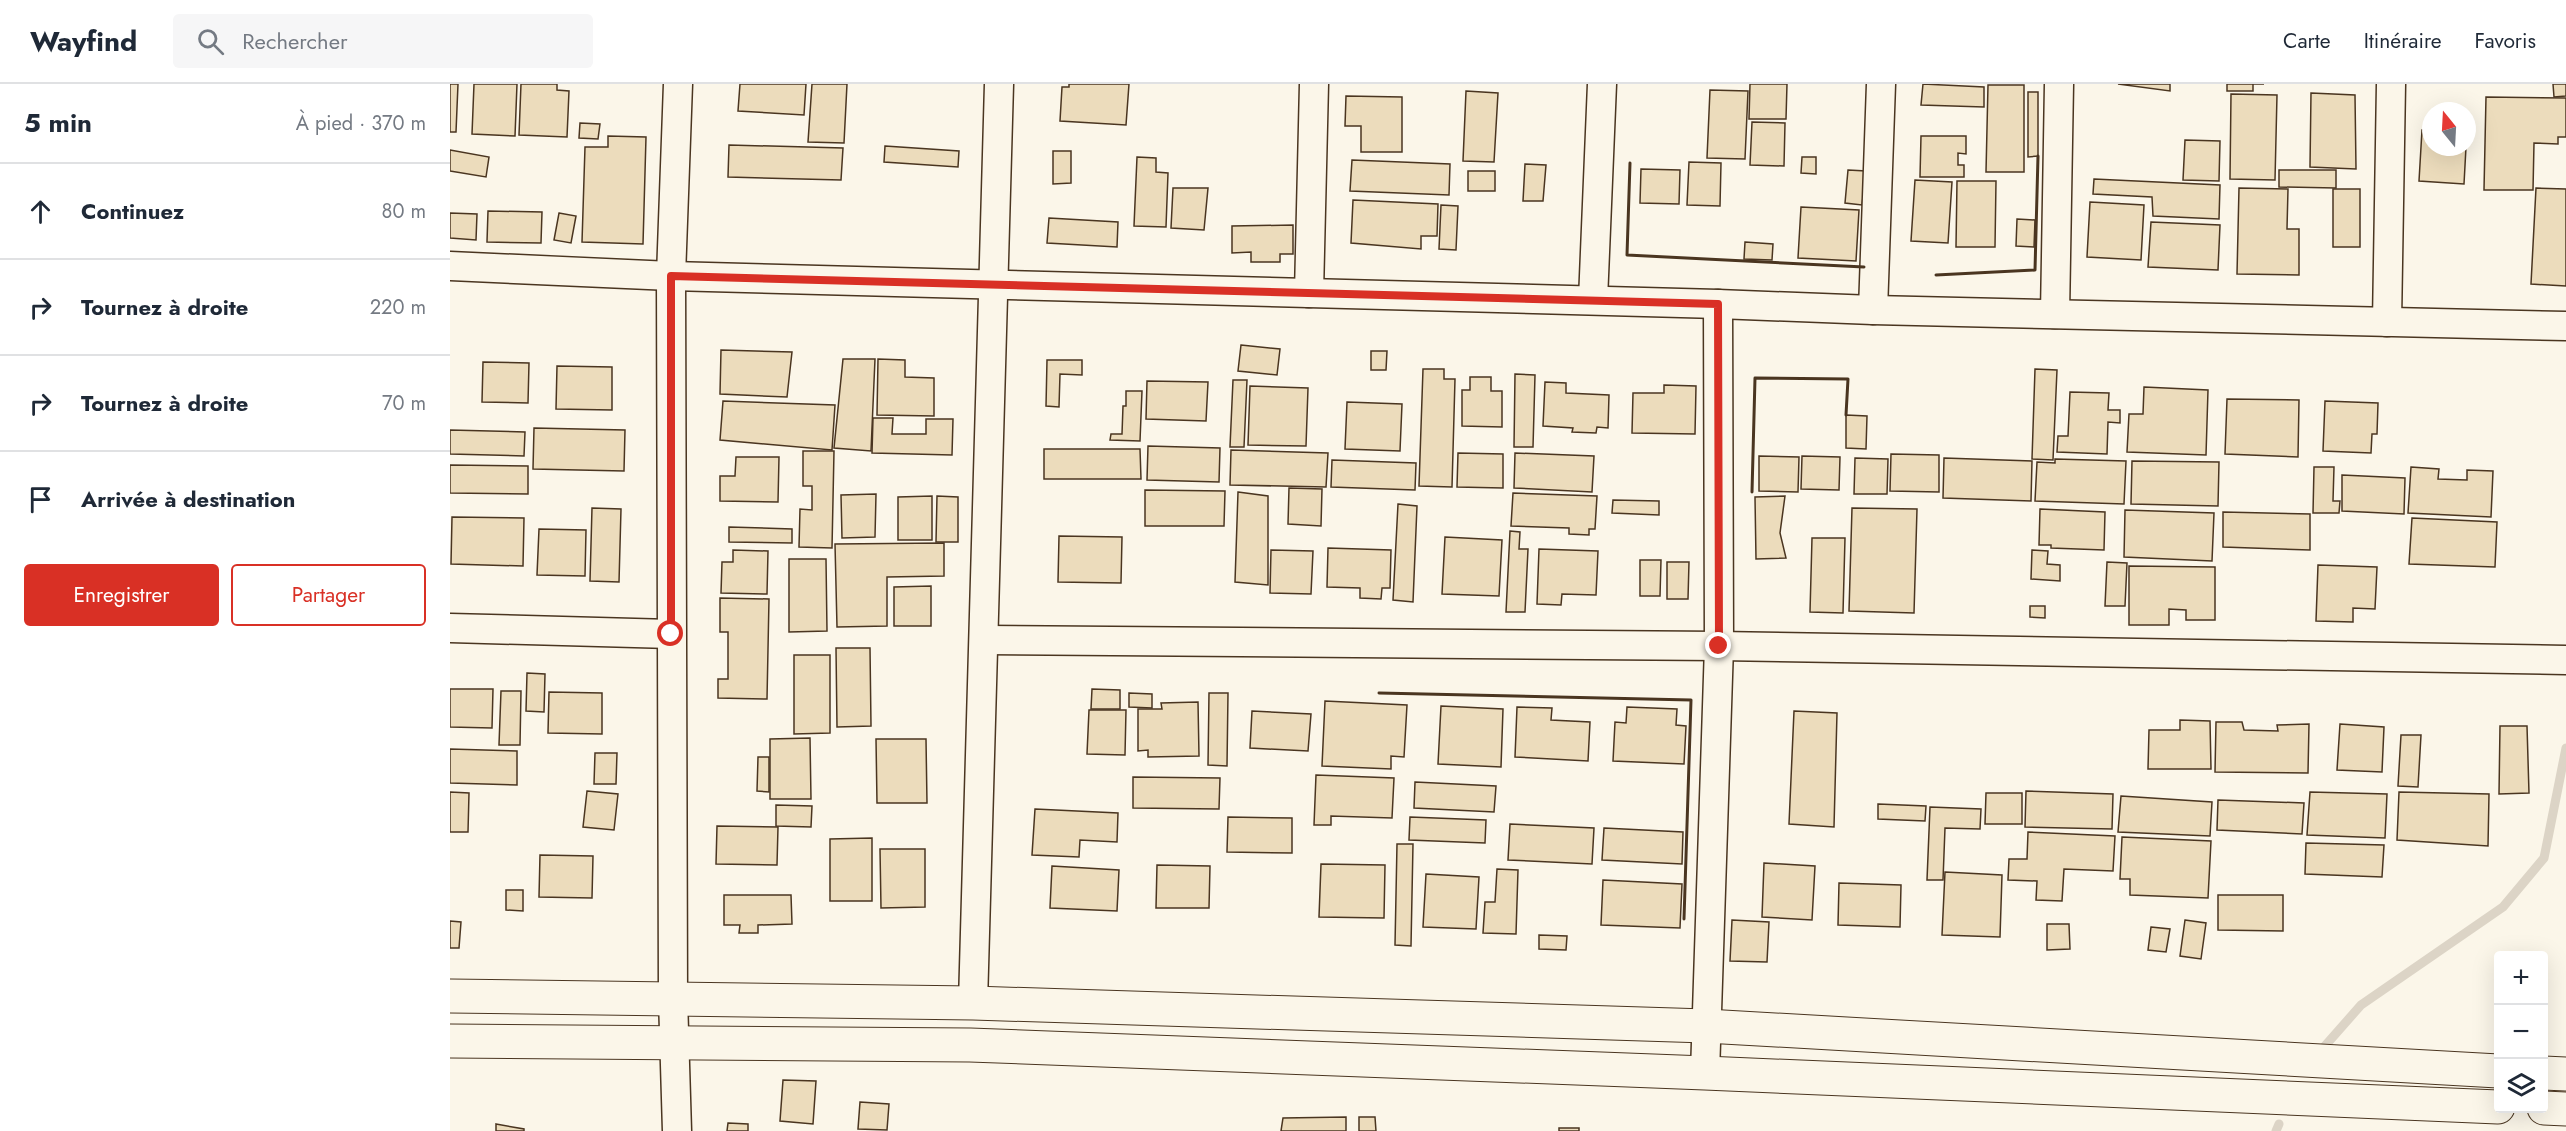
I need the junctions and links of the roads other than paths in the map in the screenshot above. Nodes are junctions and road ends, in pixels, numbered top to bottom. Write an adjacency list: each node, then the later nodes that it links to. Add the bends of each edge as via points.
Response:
1 (678, 84): 9 (street)
2 (999, 84): 10 (street)
3 (1314, 84): 11 (street)
4 (1602, 84): 12 (street)
5 (1881, 84): 14 (street)
6 (2059, 84): 15 (street)
7 (2391, 84): 16 (street)
8 (450, 267): 9 (street)
9 (671, 276): 10 (street); 19 (street)
10 (995, 284): 11 (street); 20 (street)
11 (1308, 293): 12 (street)
12 (1593, 300): 13 (street)
13 (1718, 304): 14 (street); 21 (street)
14 (1873, 310): 15 (street)
15 (2055, 314): 16 (street)
16 (2387, 322): 17 (street)
17 (2566, 326)
18 (450, 628): 19 (street)
19 (671, 634): 24 (street)
20 (984, 640): 21 (street); 25 (street)
21 (1719, 646): 22 (street); 26 (street)
22 (2566, 660)
23 (450, 996): 24 (street)
24 (673, 998): 25 (street); 28 (street)
25 (973, 1003): 26 (street)
26 (1706, 1026): 29 (street); 30 (street)
27 (450, 1041): 28 (street)
28 (675, 1041): 30 (street, via 970,1046); 36 (street)
29 (2494, 1071)
30 (1705, 1073): 33 (street)
31 (2548, 1073): 32 (street)
32 (2566, 1074)
33 (2494, 1107)
34 (2548, 1108): 35 (street)
35 (2566, 1109)
36 (677, 1131)

